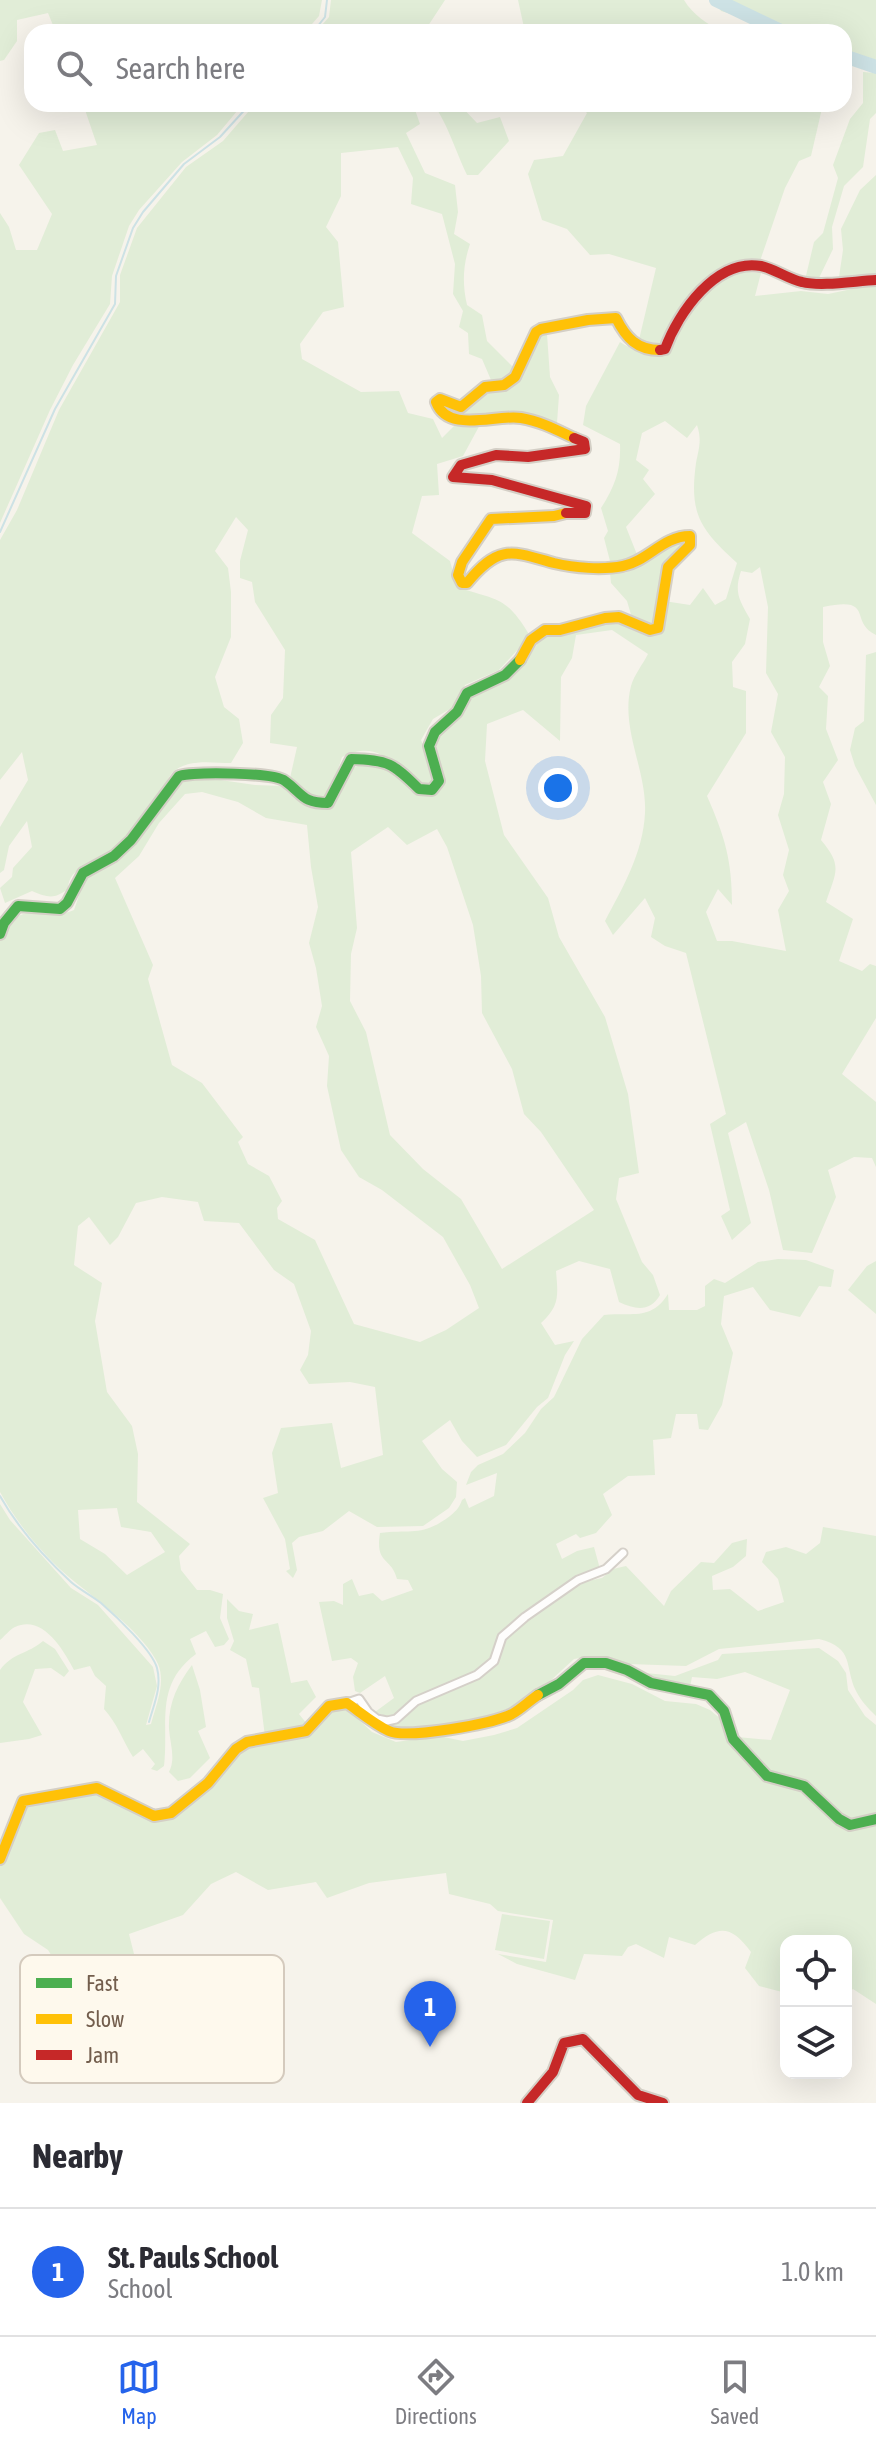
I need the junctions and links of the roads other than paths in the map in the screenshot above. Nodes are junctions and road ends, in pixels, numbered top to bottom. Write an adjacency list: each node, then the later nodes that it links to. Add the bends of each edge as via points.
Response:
1 (876, 280): 2 (street, via 803,283 761,266 738,267 699,291 682,312 665,349 633,345 616,318 541,329 515,379 488,386 461,407 440,399 437,408 453,419 533,420 584,442 585,449 528,457 496,455 454,472 456,479 493,478 586,506 585,513 491,519 462,562 462,583 486,562 510,553 561,564 621,567 682,535 690,536 690,545 668,567 658,628 605,618 545,630 531,640 518,664 467,693 457,712 435,732 429,746 439,781 432,790 419,789 382,760 351,759 328,803 301,799 283,779 209,772 179,776 131,840 83,873 67,903 60,909 18,906)
2 (0, 934)
3 (623, 1553): 4 (street, via 606,1569 578,1580 525,1617 502,1637 494,1661 477,1675 416,1701 387,1721 368,1712 359,1699)
4 (347, 1703): 5 (street, via 404,1735 469,1728 512,1714 584,1663 606,1663 651,1683 709,1695 724,1711 733,1739 767,1776 804,1786 850,1825); 6 (street, via 329,1706 306,1731 247,1742 171,1813 154,1816 97,1788 23,1801)
5 (876, 1819)
6 (0, 1859)
7 (527, 2103): 8 (street, via 553,2072 564,2043 583,2039 638,2095)
8 (663, 2103)

